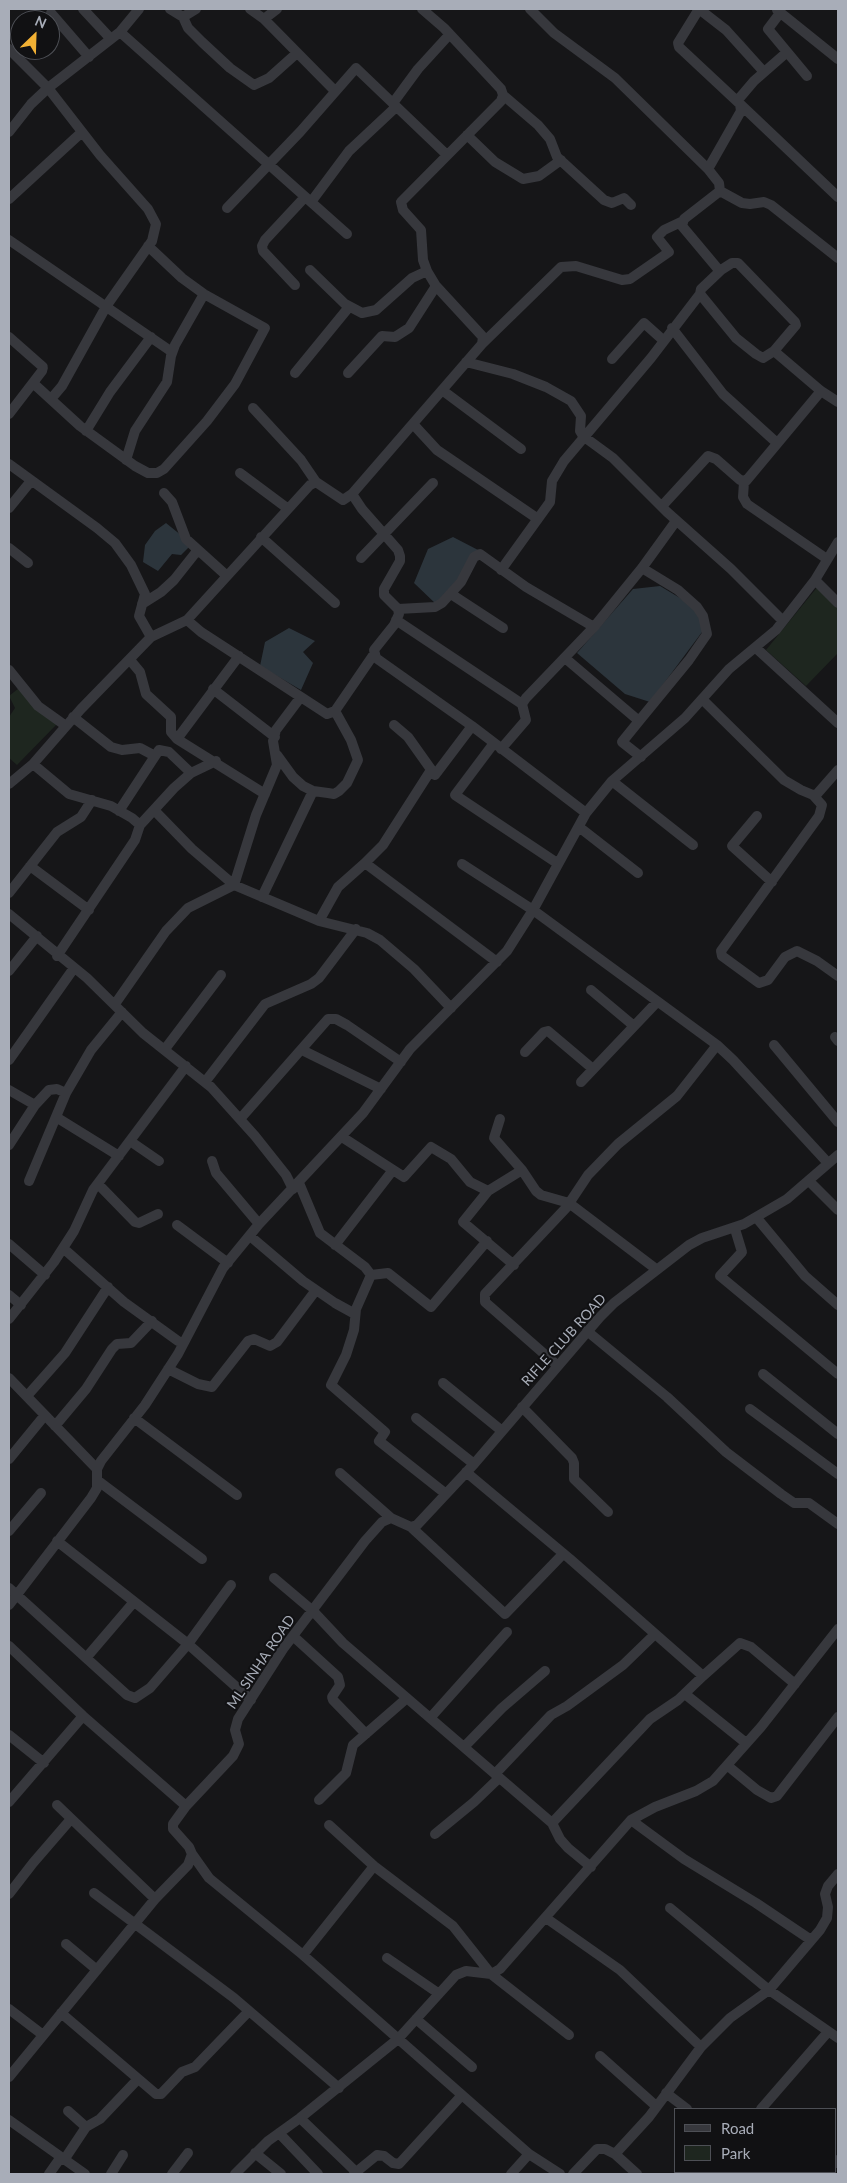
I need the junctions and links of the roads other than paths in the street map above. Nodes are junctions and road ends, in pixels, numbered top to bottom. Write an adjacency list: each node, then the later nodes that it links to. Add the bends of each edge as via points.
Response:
1 (83, 9): 15 (street)
2 (139, 9): 15 (street)
3 (170, 9): 11 (street)
4 (196, 9): 11 (street)
5 (252, 9): 12 (street)
6 (277, 9): 12 (street)
7 (422, 9): 14 (street)
8 (530, 9): 34 (street, via 554,33 616,78)
9 (699, 9): 21 (street, via 726,30); 26 (street, via 678,43 679,48)
10 (778, 11): 18 (street, via 768,29); 20 (street)
11 (183, 17): 17 (street, via 188,28 202,42 254,85 269,78)
12 (264, 19): 17 (street)
13 (60, 23): 19 (street)
14 (450, 35): 25 (street); 27 (street, via 418,69)
15 (116, 36): 19 (street); 33 (street)
16 (9, 49): 23 (street)
17 (297, 53): 24 (street)
18 (786, 53): 21 (street); 22 (street)
19 (89, 57): 23 (street)
20 (838, 59)
21 (764, 72): 26 (street)
22 (807, 76)
23 (48, 88): 28 (street); 29 (street)
24 (335, 91): 27 (street, via 356,68); 33 (street)
25 (503, 95): 30 (street, via 501,101); 32 (street, via 546,134)
26 (738, 103): 34 (street, via 740,114); 36 (street)
27 (395, 105): 31 (street); 38 (street, via 349,151)
28 (9, 132)
29 (82, 132): 37 (street); 44 (street, via 148,208 156,224)
30 (467, 135): 31 (street); 32 (street, via 495,162 523,179 539,176)
31 (447, 155): 48 (street, via 401,202 403,210 421,230 421,250)
32 (561, 160): 39 (street, via 604,200 612,203 624,198)
33 (268, 164): 38 (street); 40 (street)
34 (708, 168): 35 (street, via 719,183)
35 (720, 191): 41 (street); 45 (street, via 742,203 764,202 771,205)
36 (838, 197)
37 (9, 199)
38 (308, 200): 42 (street); 49 (street, via 262,246)
39 (631, 205)
40 (228, 208)
41 (681, 222): 47 (street); 59 (street, via 657,237 670,252 630,279 622,280 576,266 562,267)
42 (347, 234)
43 (9, 240): 53 (street)
44 (148, 246): 51 (street); 53 (street)
45 (838, 258)
46 (310, 270): 54 (street)
47 (721, 270): 52 (street, via 701,289); 60 (street, via 738,263 795,322 796,325)
48 (427, 271): 50 (street); 54 (street, via 412,278 376,310 362,313)
49 (295, 285)
50 (436, 286): 59 (street, via 483,337); 65 (street, via 409,328 395,337 382,336)
51 (204, 294): 61 (street); 78 (street, via 266,328 235,384 164,469 156,474 148,473)
52 (700, 294): 55 (street); 60 (street, via 736,338 756,354 763,358)
53 (107, 306): 57 (street); 69 (street, via 62,386)
54 (348, 307): 64 (street)
55 (672, 328): 58 (street); 76 (street, via 723,394)
56 (9, 337): 66 (street, via 43,367)
57 (151, 337): 61 (street); 74 (street)
58 (663, 340): 62 (street, via 644,323); 75 (street)
59 (482, 344): 63 (street)
60 (774, 351): 68 (street)
61 (172, 352): 78 (street, via 167,382 135,431)
62 (612, 359)
63 (466, 362): 67 (street); 75 (street, via 546,387 570,401 581,416)
64 (295, 372)
65 (348, 373)
66 (33, 383): 69 (street); 72 (street)
67 (442, 390): 73 (street); 77 (street)
68 (821, 391): 70 (street); 76 (street)
69 (51, 399): 74 (street)
70 (838, 402)
71 (253, 408): 82 (street, via 301,460)
72 (9, 414)
73 (413, 424): 86 (street); 90 (street, via 437,450)
74 (86, 431): 78 (street)
75 (583, 436): 87 (street, via 613,458); 90 (street, via 552,482 552,496)
76 (777, 443): 83 (street)
77 (521, 449)
78 (126, 460)
79 (9, 464): 81 (street)
80 (240, 473): 89 (street)
81 (31, 481): 88 (street); 107 (street, via 115,543 132,565 145,594)
82 (316, 482): 86 (street, via 343,500); 89 (street)
83 (744, 482): 87 (street, via 716,458 708,456); 98 (street, via 743,497 747,504)
84 (433, 483): 92 (street)
85 (164, 493): 96 (street, via 172,502 186,539)
86 (352, 494): 92 (street)
87 (662, 506): 91 (street)
88 (9, 508)
89 (287, 508): 93 (street)
90 (538, 519): 101 (street)
91 (676, 521): 100 (street); 111 (street)
92 (383, 534): 97 (street); 108 (street, via 400,556 384,589 384,595)
93 (261, 538): 102 (street); 105 (street)
94 (838, 542): 98 (street)
95 (9, 548): 99 (street)
96 (197, 551): 102 (street); 107 (street, via 174,580)
97 (361, 558)
98 (828, 559): 103 (street)
99 (28, 563)
100 (642, 568): 112 (street); 127 (street, via 678,590 697,607 703,616 707,634 690,660)
101 (502, 570): 104 (street, via 476,554); 112 (street)
102 (227, 576): 109 (street)
103 (814, 580): 106 (street); 111 (street)
104 (452, 594): 108 (street, via 435,607); 113 (street)
105 (334, 603)
106 (838, 603)
107 (142, 604): 114 (street, via 139,616)
108 (398, 609): 110 (street)
109 (187, 620): 114 (street); 117 (street)
110 (396, 620): 116 (street); 124 (street)
111 (782, 620): 115 (street)
112 (594, 627): 118 (street)
113 (503, 628)
114 (151, 638): 119 (street)
115 (756, 648): 123 (street, via 729,669); 128 (street)
116 (374, 654): 125 (street); 131 (street)
117 (239, 656): 121 (street); 122 (street)
118 (565, 658): 124 (street); 127 (street)
119 (130, 660): 126 (street); 133 (street, via 140,672 146,694 171,717 171,732)
120 (9, 670): 130 (street, via 38,706)
121 (213, 690): 132 (street); 133 (street)
122 (300, 698): 125 (street, via 324,713); 132 (street)
123 (702, 699): 137 (street); 147 (street, via 784,780)
124 (522, 704): 134 (street, via 526,720)
125 (335, 711): 145 (street, via 358,760 347,783 339,791 334,794)
126 (73, 717): 130 (street); 136 (street, via 111,748 140,748)
127 (639, 721): 137 (street, via 622,742)
128 (838, 723)
129 (394, 725): 140 (street, via 408,737)
130 (66, 726): 139 (street)
131 (472, 726): 134 (street); 140 (street, via 435,775)
132 (274, 737): 135 (street)
133 (177, 738): 138 (street)
134 (498, 746): 151 (street); 157 (street, via 455,795)
135 (276, 755): 145 (street, via 293,778); 146 (street, via 277,765)
136 (155, 756): 142 (street, via 159,750 164,750); 150 (street)
137 (641, 757): 143 (street)
138 (216, 761): 142 (street); 146 (street)
139 (33, 764): 144 (street); 148 (street, via 69,794)
140 (431, 770): 156 (street, via 383,845)
141 (838, 770): 147 (street, via 817,794)
142 (191, 773): 149 (street)
143 (612, 781): 151 (street); 155 (street)
144 (9, 784)
145 (313, 791): 164 (street)
146 (265, 794): 162 (street)
147 (812, 795): 161 (street, via 822,806 819,816)
148 (92, 800): 150 (street); 159 (street, via 81,817 57,832)
149 (154, 810): 153 (street); 162 (street)
150 (120, 811): 153 (street)
151 (586, 813): 154 (street)
152 (757, 816): 161 (street, via 732,846)
153 (140, 825): 165 (street, via 135,840)
154 (579, 827): 157 (street); 160 (street)
155 (693, 845)
156 (365, 863): 168 (street, via 338,887); 172 (street)
157 (557, 863): 166 (street)
158 (462, 864): 166 (street)
159 (30, 866): 163 (street); 165 (street)
160 (638, 874)
161 (772, 882): 176 (street, via 721,951 722,956 759,983 768,980 785,957 797,951)
162 (234, 885): 164 (street); 179 (street, via 188,908 166,931)
163 (9, 893)
164 (262, 897): 168 (street)
165 (89, 910): 171 (street)
166 (533, 910): 172 (street); 178 (street)
167 (9, 914): 170 (street)
168 (319, 921): 169 (street)
169 (356, 929): 180 (street, via 380,940 414,969); 191 (street, via 319,978 265,1004)
170 (37, 936): 171 (street); 174 (street)
171 (57, 956): 173 (street)
172 (497, 962): 180 (street)
173 (74, 968): 179 (street); 187 (street)
174 (9, 971)
175 (221, 975): 184 (street)
176 (838, 976)
177 (591, 990): 181 (street)
178 (657, 1002): 181 (street); 182 (street)
179 (118, 1008): 184 (street); 195 (street)
180 (451, 1008): 188 (street)
181 (634, 1026): 190 (street)
182 (717, 1045): 208 (street); 216 (street, via 677,1096 618,1144 588,1175)
183 (774, 1046): 200 (street)
184 (165, 1049): 189 (street)
185 (302, 1050): 188 (street, via 322,1023 336,1019); 193 (street); 198 (street)
186 (525, 1052): 190 (street, via 548,1031)
187 (9, 1060)
188 (401, 1062): 193 (street)
189 (186, 1066): 191 (street); 202 (street)
190 (594, 1069): 192 (street)
191 (205, 1082): 198 (street)
192 (581, 1082)
193 (381, 1089): 201 (street)
194 (9, 1090): 196 (street)
195 (66, 1093): 196 (street, via 49,1090); 197 (street)
196 (35, 1105): 203 (street)
197 (56, 1117): 205 (street); 211 (street)
198 (240, 1119): 214 (street)
199 (500, 1119): 210 (street, via 494,1138)
200 (838, 1122)
201 (342, 1137): 209 (street); 214 (street)
202 (130, 1141): 205 (street); 206 (street)
203 (9, 1145)
204 (838, 1155): 208 (street, RIFLE CLUB ROAD)
205 (119, 1156): 213 (street)
206 (159, 1161)
207 (212, 1161): 220 (street, via 216,1173)
208 (828, 1164): 212 (street, RIFLE CLUB ROAD)
209 (394, 1170): 215 (street, via 404,1177 431,1146 451,1159 470,1182); 226 (street)
210 (522, 1170): 215 (street); 216 (street, via 532,1188 541,1195)
211 (29, 1180)
212 (809, 1181): 217 (street); 219 (street, RIFLE CLUB ROAD, via 787,1199)
213 (98, 1184): 218 (street, via 135,1222); 227 (street)
214 (296, 1186): 220 (street); 226 (street, via 320,1233)
215 (488, 1191): 224 (street, via 463,1222)
216 (569, 1203): 229 (street); 230 (street)
217 (838, 1210)
218 (158, 1214)
219 (756, 1217): 222 (street, RIFLE CLUB ROAD); 237 (street, via 805,1276)
220 (259, 1224): 223 (street)
221 (177, 1225): 228 (street)
222 (734, 1228): 230 (street, RIFLE CLUB ROAD, via 702,1238); 246 (street, via 742,1252 720,1276)
223 (250, 1236): 228 (street); 234 (street)
224 (486, 1241): 229 (street); 232 (street, via 431,1308 388,1273)
225 (9, 1244): 231 (street)
226 (335, 1245): 232 (street)
227 (63, 1248): 231 (street); 233 (street)
228 (228, 1263): 244 (street)
229 (514, 1265): 243 (street, via 484,1294 485,1302)
230 (656, 1269): 241 (street, RIFLE CLUB ROAD, via 614,1303)
231 (45, 1275): 236 (street)
232 (371, 1275): 238 (street)
233 (108, 1287): 240 (street); 249 (street, via 65,1353)
234 (316, 1290): 238 (street); 244 (street, via 277,1342 270,1346 254,1339 248,1341 212,1387 198,1384)
235 (9, 1295): 236 (street)
236 (21, 1305): 239 (street)
237 (838, 1305)
238 (355, 1314): 265 (street, via 354,1330 331,1385 386,1432 379,1441)
239 (9, 1319)
240 (152, 1322): 242 (street); 255 (street, via 131,1343 118,1344 112,1349 86,1389)
241 (588, 1331): 243 (street, RIFLE CLUB ROAD); 269 (street, via 742,1464 792,1501 809,1503)
242 (178, 1341)
243 (558, 1366): 250 (street, RIFLE CLUB ROAD)
244 (168, 1369): 253 (street)
245 (763, 1374): 257 (street)
246 (838, 1374)
247 (9, 1378): 249 (street)
248 (443, 1383): 256 (street)
249 (26, 1396): 252 (street)
250 (522, 1407): 256 (street, RIFLE CLUB ROAD); 267 (street, via 572,1458 574,1479)
251 (750, 1409): 262 (street)
252 (45, 1415): 255 (street); 258 (street)
253 (134, 1418): 263 (street, via 112,1444); 266 (street)
254 (416, 1418): 259 (street)
255 (55, 1426): 263 (street)
256 (502, 1431): 259 (street, RIFLE CLUB ROAD)
257 (838, 1434)
258 (9, 1459)
259 (474, 1464): 260 (street, RIFLE CLUB ROAD)
260 (466, 1472): 265 (street, RIFLE CLUB ROAD); 273 (street)
261 (340, 1473): 268 (street)
262 (838, 1474)
263 (97, 1475): 272 (street, via 97,1488 92,1498); 274 (street)
264 (41, 1493): 271 (street)
265 (446, 1494): 270 (street, RIFLE CLUB ROAD, via 417,1525)
266 (237, 1495)
267 (608, 1512)
268 (390, 1518): 270 (street); 280 (street, ML SINHA ROAD, via 365,1541)
269 (838, 1524)
270 (411, 1527): 273 (street, via 505,1614)
271 (9, 1531)
272 (57, 1541): 277 (street); 278 (street)
273 (563, 1554): 283 (street)
274 (202, 1559)
275 (274, 1578): 280 (street)
276 (230, 1585): 285 (street)
277 (13, 1591): 279 (street); 287 (street)
278 (133, 1603): 285 (street); 287 (street)
279 (9, 1605)
280 (313, 1612): 284 (street, ML SINHA ROAD); 292 (street, via 343,1643)
281 (838, 1629): 290 (street)
282 (507, 1632): 296 (street)
283 (655, 1634): 289 (street); 303 (street, via 624,1665 551,1715)
284 (293, 1636): 293 (street, ML SINHA ROAD); 297 (street, via 338,1677 340,1685 333,1700)
285 (188, 1644): 287 (street, via 150,1688 135,1698 127,1695); 293 (street)
286 (9, 1646): 294 (street)
287 (86, 1658)
288 (544, 1671): 300 (street)
289 (703, 1676): 290 (street, via 740,1643 751,1647); 291 (street)
290 (795, 1684): 299 (street)
291 (685, 1694): 299 (street); 310 (street, via 650,1719)
292 (407, 1698): 296 (street); 297 (street)
293 (252, 1700): 307 (street, ML SINHA ROAD, via 236,1725 239,1744 233,1756)
294 (83, 1716): 301 (street); 307 (street)
295 (838, 1717): 302 (street, via 777,1796 765,1796)
296 (431, 1718): 300 (street)
297 (366, 1734): 304 (street, via 353,1745 346,1773)
298 (9, 1735): 301 (street)
299 (746, 1743): 302 (street)
300 (464, 1747): 303 (street)
301 (44, 1763): 305 (street)
302 (728, 1766): 309 (street, via 713,1781 696,1791)
303 (497, 1776): 310 (street); 312 (street, via 474,1802)
304 (319, 1800)
305 (9, 1802)
306 (57, 1805): 308 (street)
307 (186, 1806): 313 (street, ML SINHA ROAD, via 172,1827)
308 (71, 1819): 318 (street); 319 (street)
309 (631, 1820): 315 (street); 323 (street, via 684,1859)
310 (552, 1823): 315 (street, via 564,1844)
311 (329, 1825): 314 (street)
312 (435, 1834)
313 (192, 1854): 319 (street, via 188,1865); 325 (street, via 209,1878)
314 (374, 1866): 325 (street); 328 (street, via 453,1926)
315 (591, 1867): 321 (street)
316 (838, 1874): 323 (street, via 825,1894 827,1918)
317 (94, 1893): 322 (street)
318 (9, 1894)
319 (155, 1899): 322 (street)
320 (670, 1908): 329 (street)
321 (546, 1918): 328 (street, via 500,1969); 340 (street, via 620,1970)
322 (134, 1924): 327 (street); 332 (street)
323 (811, 1940): 329 (street)
324 (66, 1944): 327 (street)
325 (303, 1955): 339 (street)
326 (387, 1958): 330 (street)
327 (97, 1970): 333 (street)
328 (491, 1974): 330 (street, via 462,1972); 337 (street)
329 (769, 1990): 335 (street); 340 (street, via 730,2018)
330 (438, 1993): 334 (street)
331 (9, 2009): 336 (street)
332 (249, 2011): 344 (street, via 195,2067 182,2072 163,2093 156,2094); 345 (street)
333 (61, 2013): 336 (street); 344 (street)
334 (416, 2019): 339 (street); 342 (street)
335 (827, 2032): 338 (street); 350 (street)
336 (43, 2035): 343 (street)
337 (569, 2036)
338 (838, 2038)
339 (398, 2039): 345 (street); 347 (street)
340 (701, 2047): 346 (street)
341 (600, 2056): 348 (street)
342 (472, 2067)
343 (9, 2077)
344 (138, 2079): 354 (street, via 100,2119)
345 (339, 2088): 352 (street)
346 (666, 2093): 348 (street); 349 (street)
347 (462, 2095): 358 (street); 369 (street, via 399,2164 377,2155)
348 (656, 2106): 359 (street, via 650,2117)
349 (686, 2108)
350 (762, 2108)
351 (68, 2111): 354 (street)
352 (300, 2118): 355 (street); 369 (street)
353 (9, 2120): 361 (street)
354 (86, 2127): 361 (street)
355 (279, 2133): 357 (street); 368 (street)
356 (188, 2153): 365 (street)
357 (254, 2153): 366 (street); 367 (street)
358 (529, 2154): 370 (street); 371 (street)
359 (615, 2154): 372 (street, via 597,2149); 373 (street)
360 (124, 2155): 364 (street)
361 (63, 2158): 362 (street); 363 (street)
362 (49, 2174)
363 (85, 2174)
364 (111, 2174)
365 (172, 2174)
366 (235, 2174)
367 (280, 2174)
368 (318, 2174)
369 (355, 2174)
370 (511, 2174)
371 (560, 2174)
372 (573, 2174)
373 (637, 2174)

